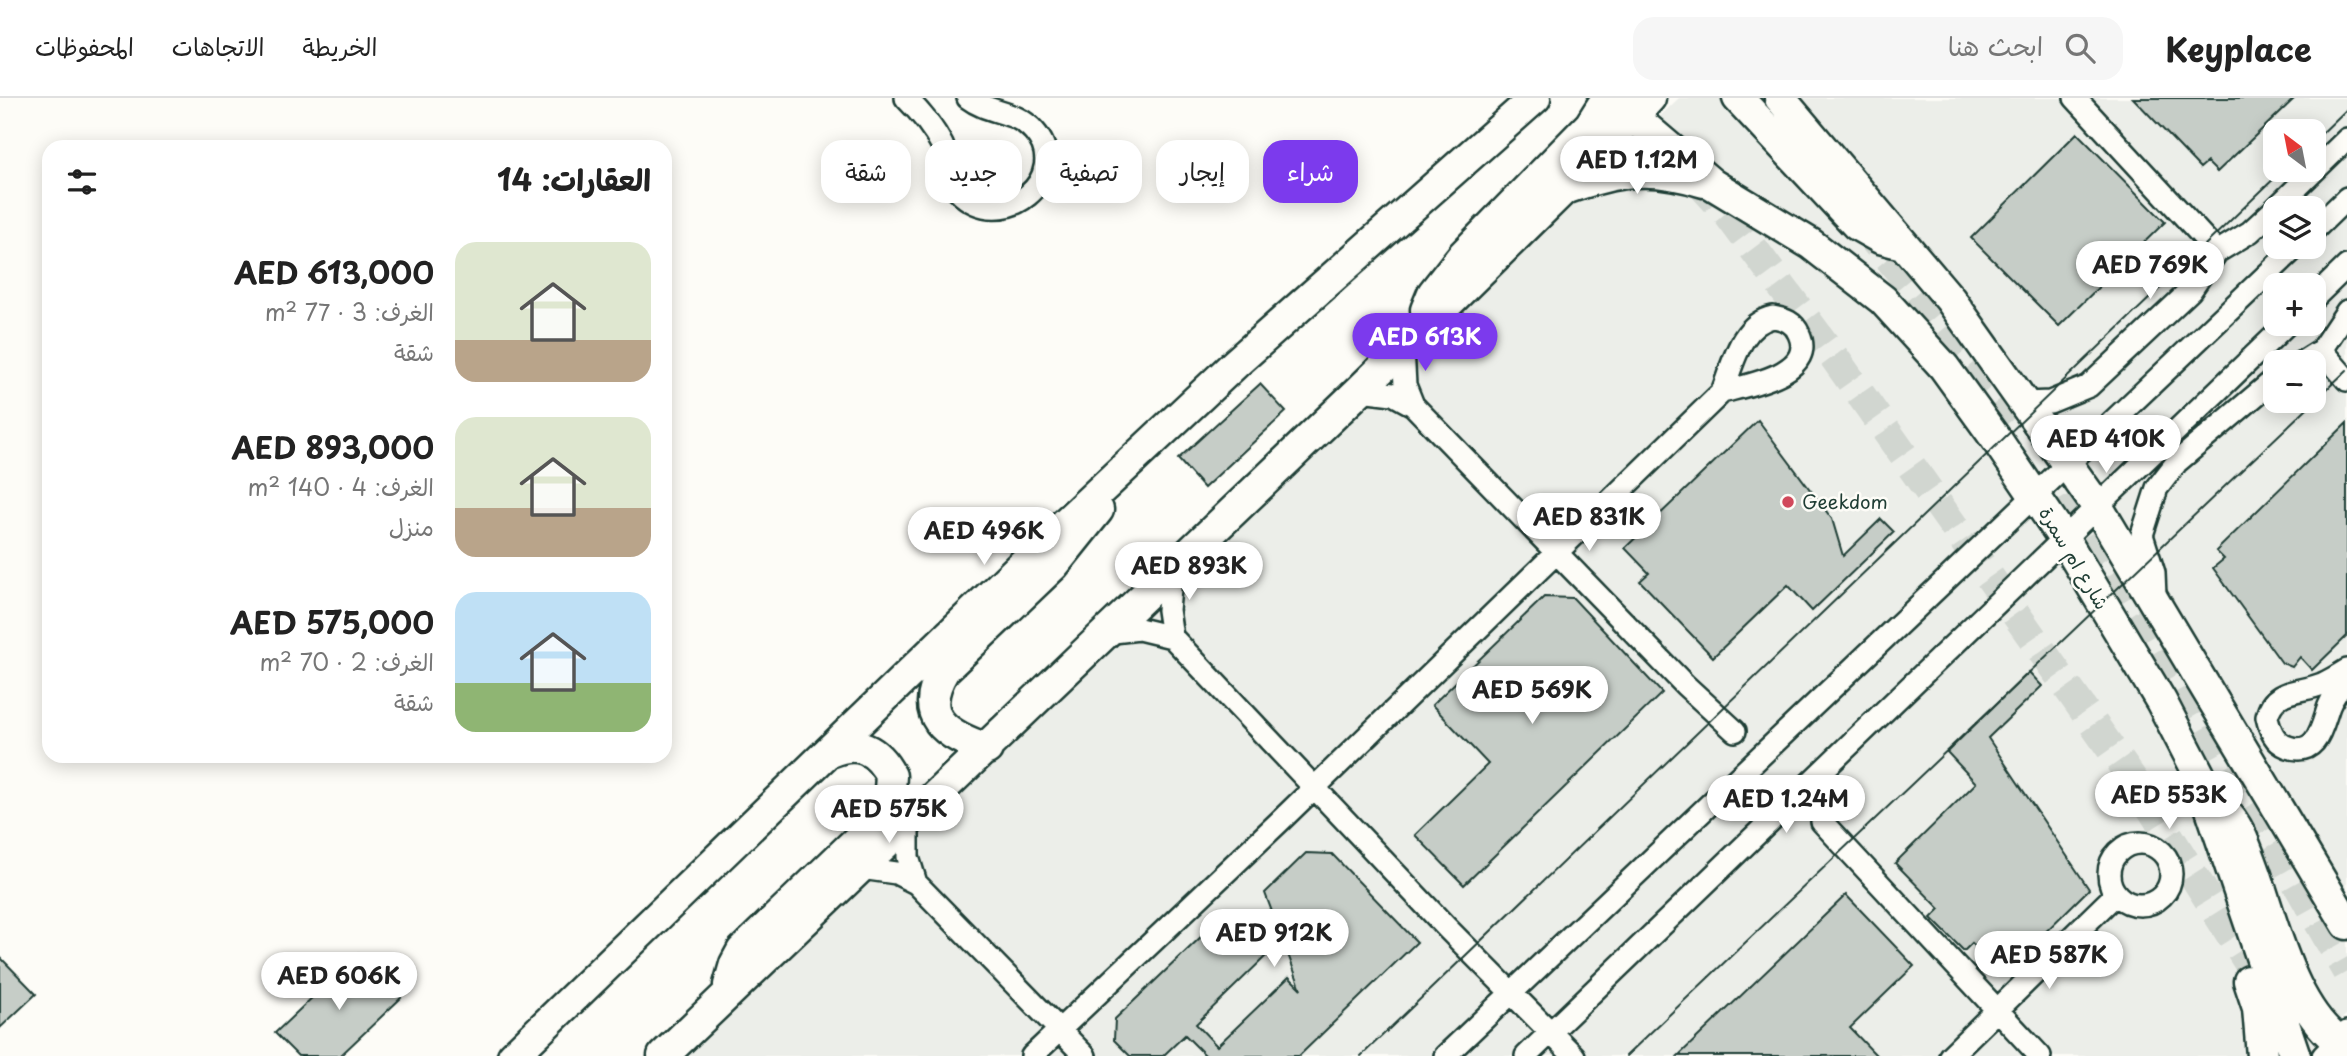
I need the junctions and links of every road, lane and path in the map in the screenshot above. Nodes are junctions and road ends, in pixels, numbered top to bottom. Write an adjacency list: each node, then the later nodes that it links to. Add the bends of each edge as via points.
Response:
1 (906, 98): 2 (street, via 943,147 957,190 984,208 1012,206 1035,191 1044,170 1044,148 1024,120)
2 (968, 98)
3 (1512, 98): 9 (street)
4 (1535, 98): 9 (street)
5 (1738, 98): 17 (street, via 1857,225)
6 (2075, 98): 18 (street)
7 (1784, 101): 17 (street)
8 (1628, 102): 11 (street, شارع ام سمرة); 12 (street); 25 (street, via 1590,125 1448,272)
9 (1502, 128): 36 (street)
10 (2347, 139): 13 (street)
11 (1712, 184): 12 (street, via 1651,170 1619,173); 37 (street, شارع ام سمرة, via 1811,244 1883,300 1944,367)
12 (1562, 191): 25 (street)
13 (2288, 196)
14 (2347, 198): 15 (street)
15 (2326, 218)
16 (2263, 220): 18 (street)
17 (1906, 246): 33 (street, via 1950,299)
18 (2217, 252): 23 (street, via 2191,290)
19 (2282, 259): 28 (street)
20 (2347, 266): 21 (street)
21 (2326, 286)
22 (2347, 310): 26 (street)
23 (2150, 330): 28 (street); 33 (street, via 2083,390 2050,402)
24 (2274, 336): 38 (street)
25 (1409, 342): 31 (street); 34 (street, via 1405,385)
26 (2320, 350)
27 (2326, 357): 29 (street)
28 (2175, 358): 35 (street)
29 (2347, 380)
30 (2263, 389): 42 (street, via 2177,462 2157,488 2142,535 2154,573)
31 (1360, 390): 34 (street, via 1393,394); 41 (street)
32 (1722, 393): 40 (street)
33 (2022, 403): 35 (street)
34 (1413, 405): 40 (street)
35 (2066, 465): 37 (street); 38 (street)
36 (1118, 473): 48 (street, via 1073,544 944,670 936,684 935,715 943,729); 49 (street)
37 (2035, 494): 39 (street, شارع ام سمرة); 60 (street)
38 (2097, 506): 39 (street); 42 (street)
39 (2064, 539): 51 (street, شارع ام سمرة, via 2161,701); 63 (street)
40 (1558, 552): 47 (street); 50 (street)
41 (1172, 567): 43 (street); 44 (street, via 1168,610)
42 (2155, 598): 58 (street)
43 (1105, 634): 44 (street, via 1139,629); 48 (street)
44 (1172, 637): 50 (street)
45 (2347, 670): 46 (street, via 2323,684 2275,699 2267,716 2273,735 2296,749 2317,740 2330,705)
46 (2347, 678)
47 (1735, 731)
48 (987, 749): 53 (street)
49 (830, 752): 59 (street, via 860,745 874,753 891,776 890,803 878,820 742,951 730,977); 66 (street)
50 (1316, 787): 60 (street); 62 (street)
51 (2209, 799): 54 (street, شارع ام سمرة); 64 (street, via 2238,831 2294,981)
52 (1822, 822): 61 (street)
53 (908, 823): 55 (street); 56 (street, via 907,847)
54 (2229, 864): 74 (street, via 2222,902 2258,1008); 75 (street, شارع ام سمرة)
55 (861, 867): 56 (street, via 886,870); 59 (street)
56 (916, 883): 62 (street)
57 (2116, 894): 61 (street)
58 (2347, 923)
59 (729, 992): 65 (street)
60 (1510, 994): 63 (street); 69 (street)
61 (1997, 1011): 72 (street); 73 (street)
62 (1059, 1030): 67 (street); 68 (street)
63 (1551, 1032): 70 (street); 71 (street)
64 (2339, 1044)
65 (674, 1050)
66 (513, 1056)
67 (1032, 1056)
68 (1085, 1056)
69 (1445, 1056)
70 (1526, 1056)
71 (1574, 1056)
72 (1950, 1056)
73 (2040, 1056)
74 (2262, 1056)
75 (2295, 1056)

